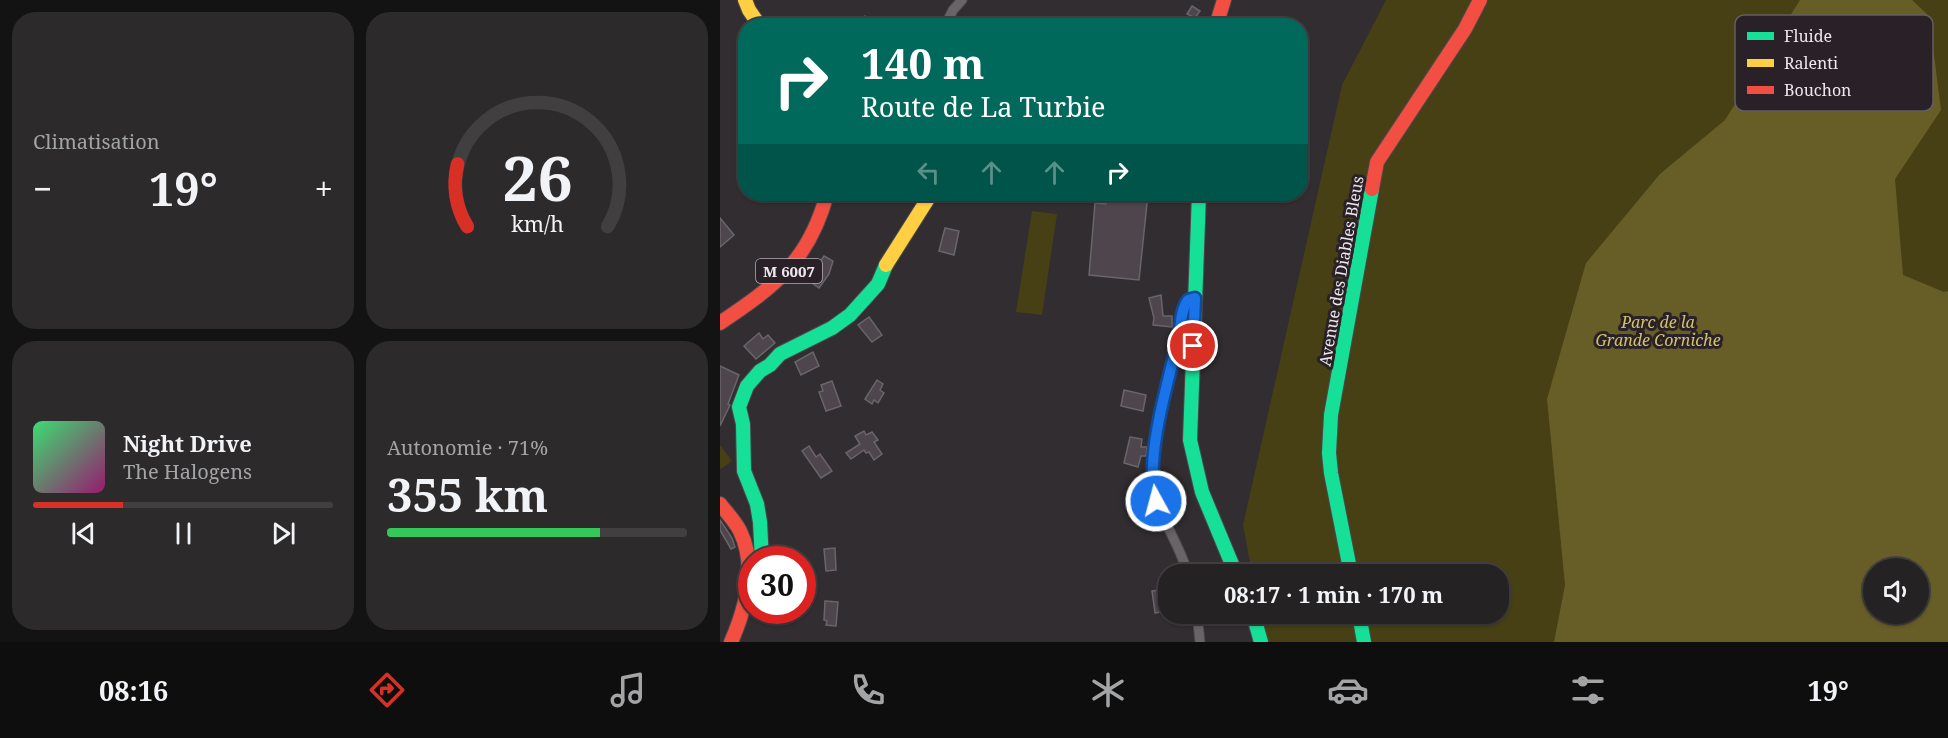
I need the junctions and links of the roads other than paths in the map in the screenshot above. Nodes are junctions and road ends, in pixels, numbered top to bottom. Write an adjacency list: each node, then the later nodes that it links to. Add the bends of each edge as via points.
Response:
1 (745, 0): 5 (main road)
2 (962, 0): 6 (street)
3 (1224, 0): 7 (main road)
4 (1480, 0): 18 (main road, Avenue des Diables Bleus, via 1377,162 1331,415 1331,473)
5 (754, 18)
6 (949, 18)
7 (1218, 18)
8 (825, 201): 12 (main road, M 6007, via 811,240 790,270)
9 (926, 201): 15 (main road, via 889,258 878,284 863,302 832,328 780,354 747,386 739,407 744,471 757,504)
10 (1199, 201): 11 (main road)
11 (1195, 298): 16 (street, via 1184,305 1153,463 1156,501); 17 (main road, via 1192,459)
12 (720, 323)
13 (720, 504): 14 (main road)
14 (745, 546)
15 (760, 546)
16 (1185, 564)
17 (1232, 564)
18 (1349, 564)
19 (740, 624): 24 (main road)
20 (1198, 624): 25 (street)
21 (1256, 624): 26 (main road)
22 (1361, 624): 27 (main road)
23 (720, 637): 24 (main road)
24 (730, 642)
25 (1200, 642)
26 (1261, 642)
27 (1364, 642)

